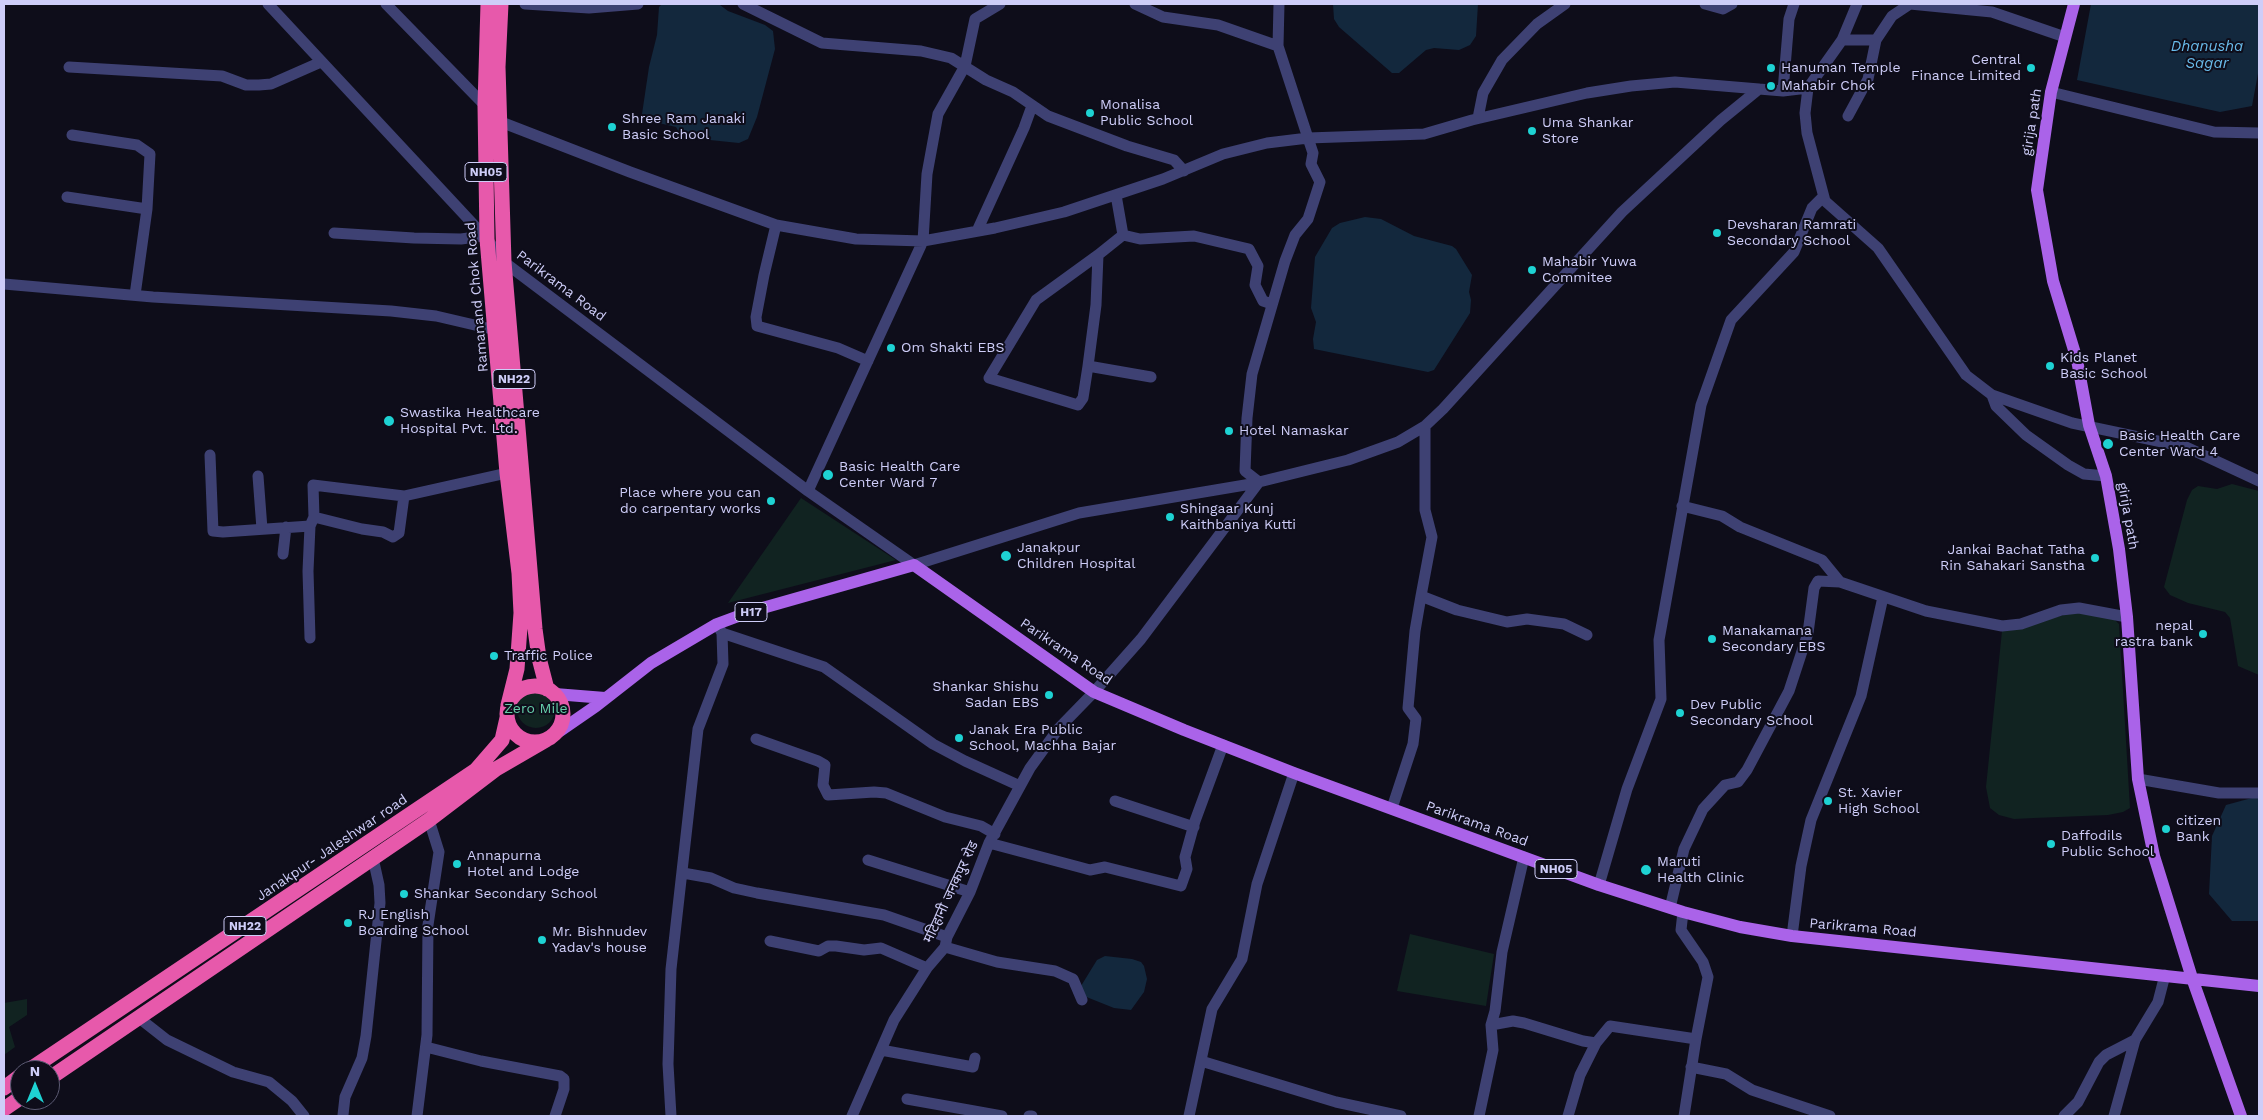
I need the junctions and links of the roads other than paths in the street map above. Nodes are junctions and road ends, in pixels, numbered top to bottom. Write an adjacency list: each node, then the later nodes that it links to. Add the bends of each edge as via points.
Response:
1 (268, 4): 22 (street, Parikrama Road)
2 (386, 4): 29 (street)
3 (488, 4): 29 (highway, Ramanand Chok Road)
4 (501, 4): 33 (highway, NH22, via 498,67)
5 (525, 4): 6 (street, via 589,8)
6 (638, 4)
7 (743, 4): 23 (street, via 822,43 921,51 951,58)
8 (1000, 4): 23 (street, via 975,19)
9 (1135, 4): 21 (street, via 1163,17 1218,25)
10 (1279, 4): 21 (street)
11 (1565, 4): 32 (street, via 1537,24 1502,60 1483,93)
12 (1705, 4): 13 (street, via 1723,9)
13 (1732, 4)
14 (1794, 4): 27 (street, via 1789,19)
15 (1857, 4): 19 (street)
16 (1910, 4): 18 (street, via 1992,12); 20 (street, via 1892,16)
17 (2074, 4): 18 (main road, girija path)
18 (2065, 37): 28 (main road, girija path)
19 (1842, 40): 20 (street); 25 (street)
20 (1876, 40): 31 (street, via 1868,79)
21 (1278, 46): 36 (street)
22 (321, 62): 24 (street, via 271,84 259,85 246,85 222,76); 46 (street, Parikrama Road)
23 (965, 66): 30 (street); 47 (street, via 938,114 927,174)
24 (69, 67)
25 (1808, 88): 27 (street); 40 (street, via 1807,133)
26 (1759, 89): 27 (street); 32 (street, via 1675,82 1631,86); 59 (street, via 1622,212 1544,295 1458,395)
27 (1783, 91)
28 (2051, 92): 34 (street, via 2214,132); 58 (main road, girija path, via 2037,190 2053,281 2077,360)
29 (485, 105): 33 (street); 46 (highway, Ramanand Chok Road / NH05)
30 (1032, 106): 37 (street, via 1082,131 1174,160); 43 (street)
31 (1848, 116)
32 (1478, 118): 36 (street, via 1424,134)
33 (501, 122): 42 (street); 49 (highway, NH22)
34 (2259, 133)
35 (72, 136): 41 (street, via 137,145 150,154)
36 (1308, 138): 37 (street, via 1267,143 1223,154); 52 (street, via 1311,164 1320,182 1308,219 1296,236)
37 (1184, 171): 38 (street)
38 (1116, 195): 43 (street, via 1064,212); 45 (street)
39 (68, 197): 41 (street)
40 (1823, 197): 57 (street, via 1878,248 1966,375); 68 (street, via 1812,208 1794,252 1731,320 1700,405)
41 (147, 209): 51 (street)
42 (776, 225): 47 (street, via 856,238); 54 (street, via 756,317 757,326 838,348)
43 (977, 230): 47 (street)
44 (334, 233): 46 (street)
45 (1123, 235): 48 (street); 52 (street, via 1140,239 1194,236 1249,250 1258,266 1255,285 1263,300)
46 (485, 238): 49 (street, Parikrama Road / NH05); 53 (highway, Ramanand Chok Road / NH22)
47 (923, 241): 54 (street)
48 (1098, 255): 55 (street); 55 (street, via 1036,300 989,378 1078,404 1083,398)
49 (504, 262): 66 (street, Parikrama Road / NH05); 81 (highway, NH22, via 535,628 539,658)
50 (4, 284): 51 (street)
51 (135, 295): 53 (street, via 391,311 436,316)
52 (1272, 304): 65 (street, via 1254,363 1247,418 1245,471)
53 (496, 330): 61 (highway, Ramanand Chok Road / NH22)
54 (868, 362): 66 (street)
55 (1088, 366): 56 (street)
56 (1151, 377)
57 (1992, 395): 58 (street, via 2072,423); 63 (street, via 1996,406 2026,435 2068,466 2084,474)
58 (2089, 425): 63 (main road, girija path); 64 (street, via 2186,447)
59 (1425, 426): 65 (street, via 1398,442 1348,460); 75 (street, via 1425,510 1432,537)
60 (210, 455): 71 (street, via 212,531)
61 (507, 473): 67 (street); 84 (highway, Ramanand Chok Road / NH22, via 521,613 519,654)
62 (258, 476): 71 (street)
63 (2106, 476): 77 (main road, girija path)
64 (2259, 481)
65 (1259, 482): 73 (street, via 1079,513); 82 (street, मटिहानी जनकपुर रोड, via 1141,639)
66 (808, 491): 73 (street, NH05)
67 (404, 496): 69 (street, via 399,532 393,537 383,532); 69 (street, via 312,485)
68 (1682, 506): 74 (street, via 1722,516 1740,527 1822,560); 101 (street, via 1659,640 1661,698 1627,789)
69 (312, 521): 70 (street); 80 (street, via 308,571)
70 (286, 527): 71 (street); 72 (street)
71 (262, 529)
72 (283, 554)
73 (914, 565): 78 (main road, H17, via 752,611); 82 (main road, Parikrama Road / NH05)
74 (1840, 582): 76 (street); 103 (street, via 1818,582 1814,588 1808,634 1789,691 1748,770 1738,782 1725,785 1703,809 1684,849)
75 (1421, 596): 79 (street, via 1457,610 1507,622 1528,619 1564,624); 93 (street, via 1408,708 1416,719 1413,744)
76 (1883, 597): 77 (street, via 1926,611 2002,626 2022,624 2061,610 2079,608); 104 (street, via 1861,696 1812,820 1800,866)
77 (2127, 617): 89 (main road, girija path)
78 (719, 629): 83 (main road, H17, via 651,663); 90 (street, via 824,667 933,744); 100 (street, via 723,664 698,729)
79 (1587, 635)
80 (310, 638)
81 (551, 691): 83 (main road); 84 (highway, NH22, via 534,686 523,688 514,695); 85 (highway, NH22, via 561,702 563,717 560,727)
82 (1094, 692): 87 (main road, Parikrama Road / NH05); 90 (street, मटिहानी जनकपुर रोड, via 1059,728)
83 (606, 698): 85 (main road, H17)
84 (507, 712): 85 (highway, via 512,730 521,739 533,742); 120 (highway, Janakpur- Jaleshwar road / NH22, via 502,740 476,770)
85 (550, 738): 94 (highway, NH22, via 496,769)
86 (756, 739): 96 (street, via 825,765 823,785 828,795 886,793 945,817 981,826)
87 (1223, 745): 88 (main road, Parikrama Road / NH05); 95 (street)
88 (1294, 773): 93 (main road, Parikrama Road / NH05); 121 (street, via 1256,884 1242,959 1212,1009)
89 (2138, 779): 91 (street, via 2219,793); 109 (main road, girija path, via 2154,856)
90 (1020, 786): 96 (street, मटिहानी जनकपुर रोड)
91 (2259, 793)
92 (1114, 800): 95 (street)
93 (1392, 808): 97 (main road, Parikrama Road / NH05)
94 (429, 820): 98 (highway, NH22); 117 (street, via 439,852 428,925)
95 (1194, 827): 96 (street, via 1183,883 1178,886 1105,867 1079,868)
96 (992, 839): 102 (street, मटिहानी जनकपुर रोड)
97 (1524, 857): 101 (main road, Parikrama Road / NH05); 113 (street, via 1502,952)
98 (373, 858): 112 (highway, NH22); 126 (street, via 380,903 366,1036 362,1058 347,1090)
99 (868, 860): 102 (street)
100 (683, 874): 106 (street, via 711,878 734,888 884,915); 129 (street, via 668,1022)
101 (1599, 885): 103 (main road, Parikrama Road / NH05)
102 (970, 892): 106 (street, मटिहानी जनकपुर रोड)
103 (1677, 910): 104 (main road, Parikrama Road / NH05, via 1740,927); 114 (street, via 1681,930 1703,962 1708,977)
104 (1792, 936): 108 (main road, Parikrama Road / NH05)
105 (770, 941): 107 (street, via 819,951 828,946 864,950 881,948)
106 (946, 942): 107 (street, मटिहानी जनकपुर रोड); 111 (street, via 997,962 1055,971 1073,979)
107 (927, 968): 118 (street, मटिहानी जनकपुर रोड, via 894,1020)
108 (2165, 975): 109 (main road, Parikrama Road / NH05); 115 (street, via 2158,1002)
109 (2192, 978): 110 (main road, Parikrama Road / NH05); 140 (main road, girija path)
110 (2259, 986)
111 (1082, 1000)
112 (139, 1018): 123 (highway, NH22); 125 (street, via 166,1040 233,1072 269,1082 292,1100)
113 (1491, 1025): 116 (street, via 1513,1021); 134 (street, via 1493,1050)
114 (1696, 1040): 116 (street, via 1610,1026); 122 (street)
115 (2135, 1040): 138 (street, via 2099,1062 2078,1102); 139 (street)
116 (1596, 1043): 135 (street, via 1580,1075)
117 (426, 1047): 127 (street); 128 (street, via 560,1076 564,1079 564,1089)
118 (881, 1050): 119 (street, via 973,1067); 130 (street, मटिहानी जनकपुर रोड)
119 (975, 1058)
120 (44, 1060)
121 (1201, 1061): 132 (street); 133 (street, via 1336,1102)
122 (1692, 1067): 136 (street); 137 (street, via 1726,1074 1752,1090)
123 (60, 1071)
124 (907, 1098): 131 (street)
125 (304, 1116)
126 (340, 1116)
127 (417, 1116)
128 (555, 1116)
129 (671, 1116)
130 (852, 1116)
131 (1002, 1116)
132 (1188, 1116)
133 (1401, 1116)
134 (1479, 1116)
135 (1568, 1116)
136 (1684, 1116)
137 (1830, 1116)
138 (2064, 1116)
139 (2114, 1116)
140 (2241, 1116)

